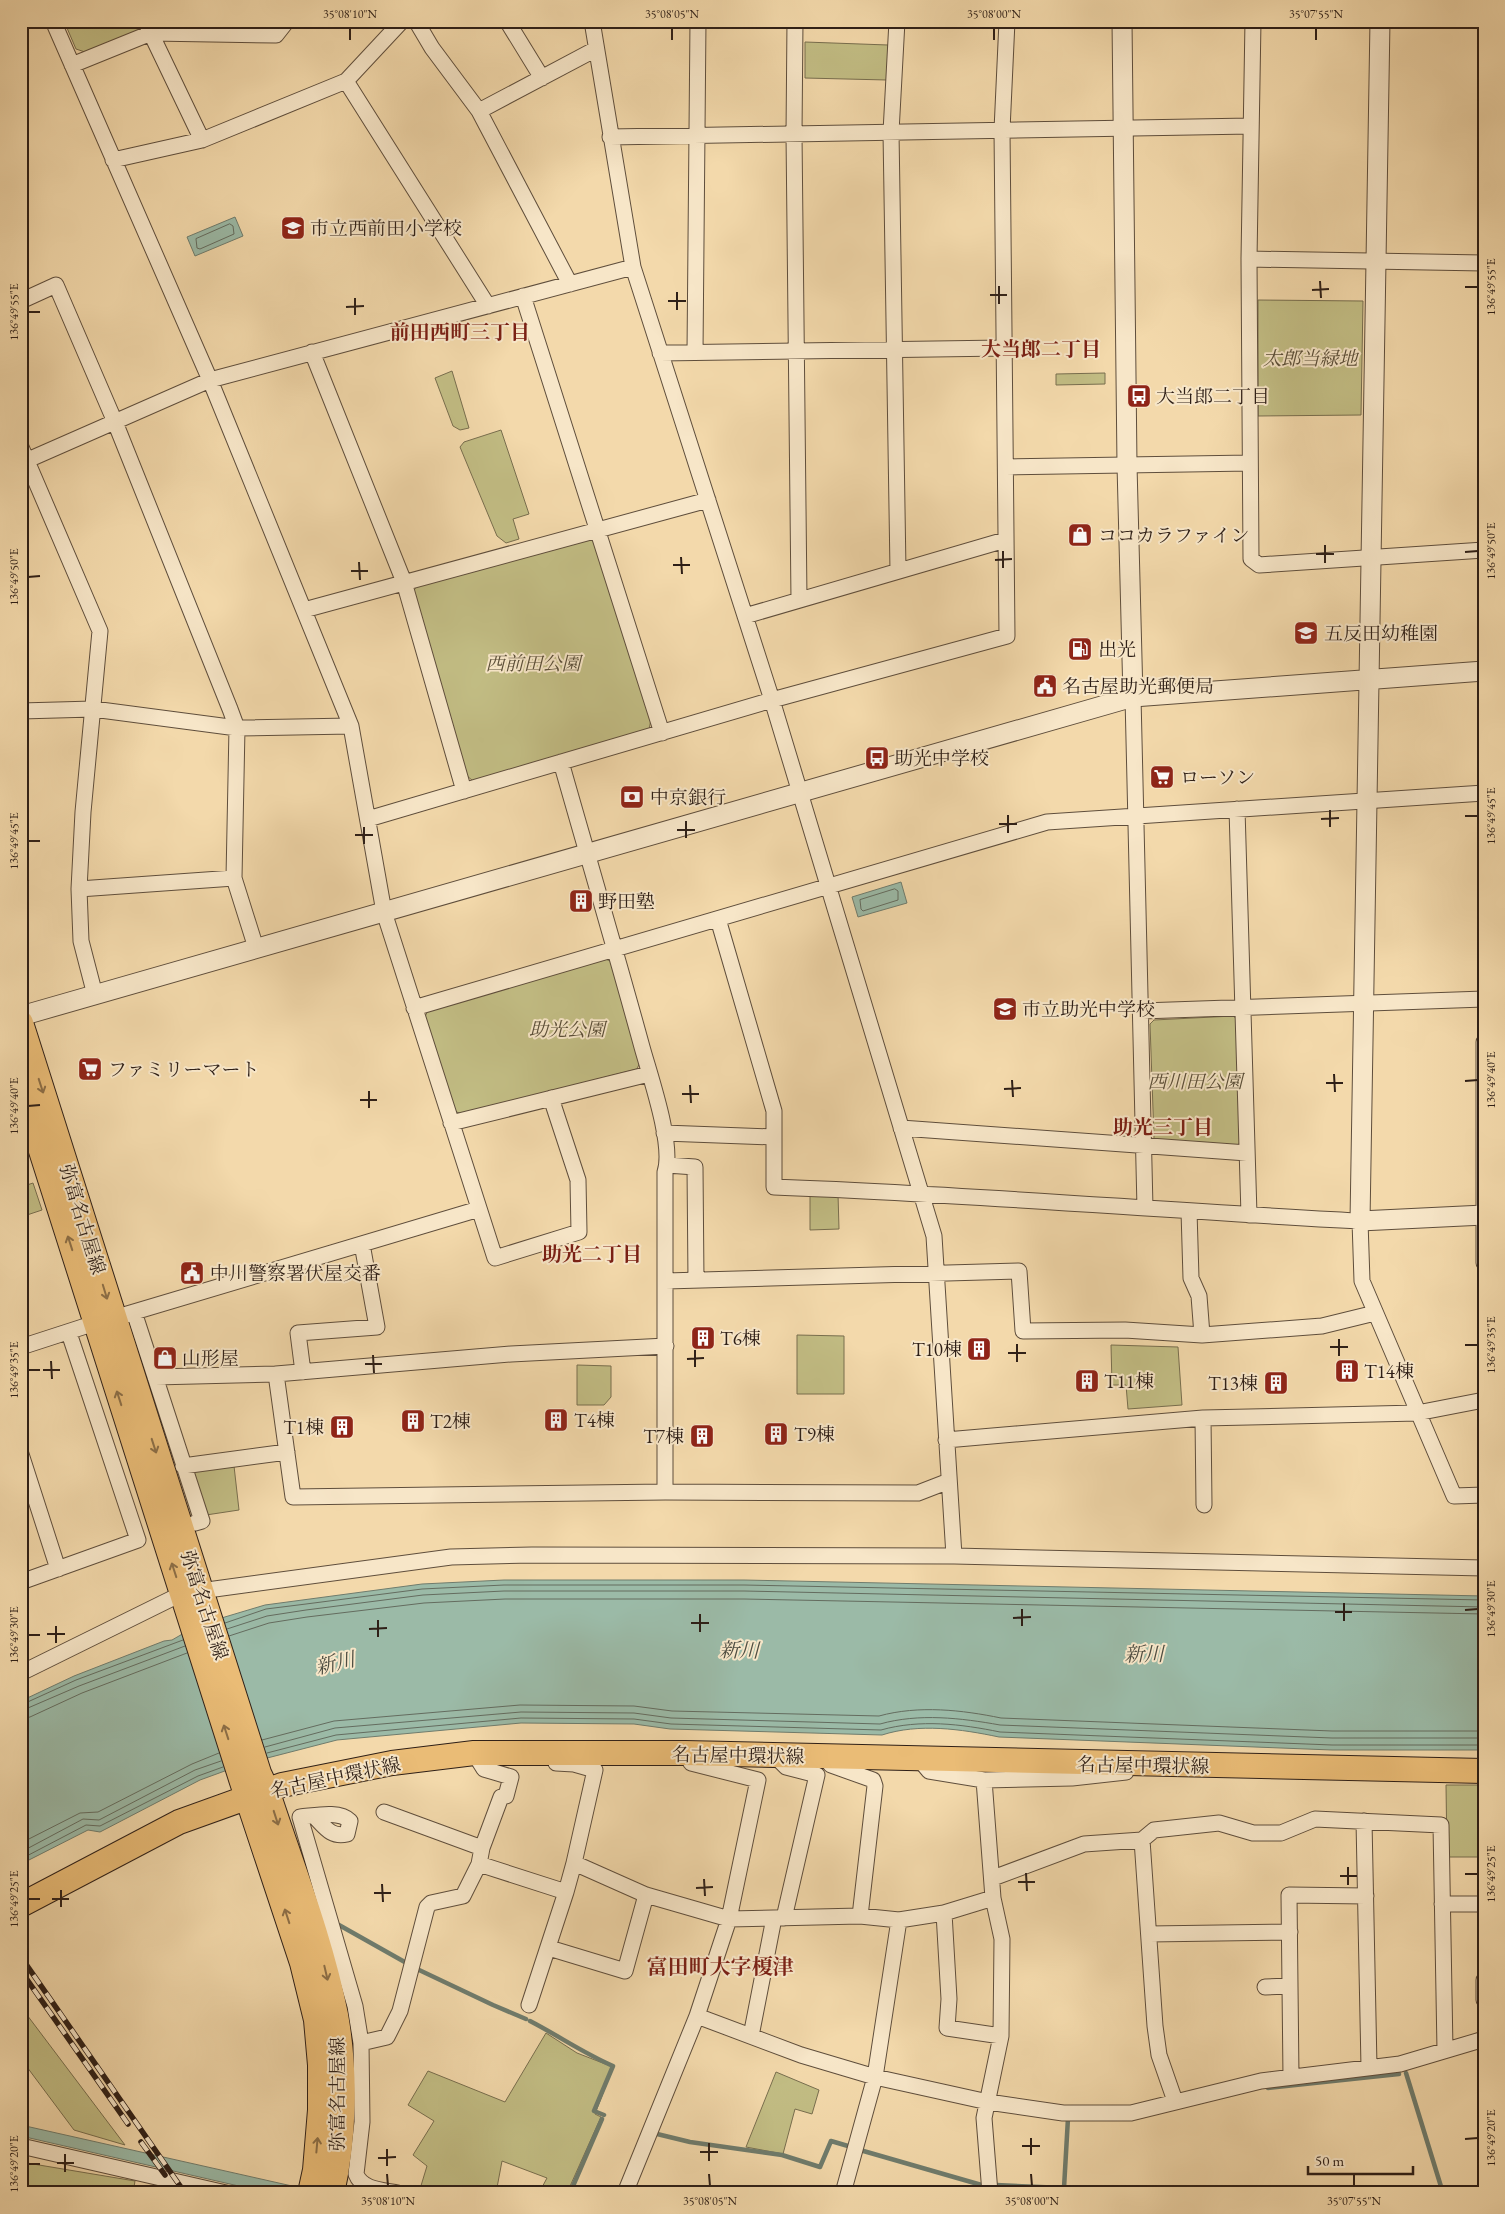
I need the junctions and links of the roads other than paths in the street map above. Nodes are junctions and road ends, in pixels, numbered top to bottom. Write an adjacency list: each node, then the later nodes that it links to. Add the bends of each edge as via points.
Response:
1 (53, 21): 17 (street)
2 (287, 21): 15 (street, via 276,35)
3 (402, 21): 19 (street)
4 (416, 21): 20 (street, via 432,48)
5 (507, 21): 18 (street)
6 (592, 21): 16 (street)
7 (698, 21): 26 (street)
8 (796, 21): 25 (street)
9 (897, 21): 24 (street)
10 (1007, 21): 23 (street)
11 (1122, 21): 22 (street)
12 (1253, 21): 21 (street)
13 (1380, 21): 31 (street)
14 (148, 27): 15 (street); 17 (street); 28 (street)
15 (200, 28)
16 (596, 49): 18 (street); 27 (street)
17 (72, 65): 29 (street)
18 (542, 78): 20 (street)
19 (346, 81): 28 (street); 37 (street)
20 (480, 111): 34 (street)
21 (1251, 126): 22 (street); 30 (street)
22 (1123, 128): 23 (street); 48 (street)
23 (1002, 130): 24 (street); 38 (street)
24 (891, 132): 25 (street); 39 (street)
25 (794, 134): 26 (street); 40 (street)
26 (697, 135): 27 (street); 42 (street)
27 (610, 136): 33 (street)
28 (202, 140): 29 (street)
29 (113, 160): 44 (street)
30 (1250, 258): 31 (street); 47 (street)
31 (1377, 260): 32 (street); 54 (street)
32 (1484, 263)
33 (633, 267): 34 (street); 43 (street)
34 (570, 284): 35 (street)
35 (523, 296): 37 (street); 51 (street)
36 (21, 301): 45 (street, via 56,285)
37 (488, 306): 41 (street)
38 (1003, 348): 39 (street); 49 (street)
39 (894, 350): 40 (street); 55 (street)
40 (797, 351): 42 (street); 57 (street)
41 (312, 352): 44 (street); 56 (street)
42 (695, 352): 43 (street)
43 (660, 353): 50 (street)
44 (210, 380): 45 (street); 58 (street)
45 (115, 422): 46 (street); 67 (street)
46 (23, 457): 65 (street, via 100,631)
47 (1250, 463): 48 (street); 54 (street, via 1251,559 1259,565)
48 (1127, 465): 49 (street); 62 (street)
49 (1006, 467): 52 (street)
50 (708, 500): 51 (street); 59 (street)
51 (597, 529): 56 (street); 68 (street)
52 (1005, 540): 55 (street); 63 (street, via 1007,636)
53 (1484, 550): 54 (street)
54 (1371, 558): 61 (street)
55 (898, 571): 57 (street)
56 (404, 582): 58 (street); 70 (street)
57 (799, 600): 59 (street)
58 (304, 610): 66 (street)
59 (745, 616): 63 (street)
60 (1484, 671): 61 (street)
61 (1369, 680): 62 (street); 73 (street)
62 (1133, 697): 72 (street); 75 (street)
63 (772, 700): 68 (street); 72 (street)
64 (23, 707): 65 (street)
65 (92, 709): 67 (street); 80 (street)
66 (351, 726): 67 (street); 76 (street)
67 (237, 728): 78 (street)
68 (662, 733): 69 (street)
69 (561, 762): 70 (street); 77 (street)
70 (464, 791): 76 (street)
71 (1484, 792): 73 (street)
72 (799, 793): 77 (street); 79 (street)
73 (1366, 800): 74 (street); 87 (street)
74 (1237, 809): 75 (street); 88 (street)
75 (1136, 816): 79 (street, via 1047,822); 90 (street)
76 (368, 819): 81 (street)
77 (587, 853): 81 (street); 84 (street)
78 (234, 878): 80 (street); 83 (street)
79 (827, 888): 82 (street); 98 (street)
80 (79, 889): 85 (street, via 81,940)
81 (384, 912): 83 (street); 89 (street)
82 (718, 919): 84 (street); 100 (street, via 774,1111)
83 (256, 948): 85 (street)
84 (615, 949): 89 (street); 94 (street)
85 (95, 995): 91 (street)
86 (1484, 998): 87 (street)
87 (1364, 1002): 88 (street); 110 (street)
88 (1243, 1006): 90 (street); 102 (street)
89 (414, 1008): 97 (street)
90 (1142, 1011): 101 (street)
91 (21, 1016)
92 (21, 1023): 117 (main road, 弥富名古屋線, one-way to 117)
93 (1484, 1042): 109 (street)
94 (649, 1074): 96 (street); 99 (street)
95 (21, 1088): 117 (main road, 弥富名古屋線, one-way to 95)
96 (551, 1098): 97 (street); 106 (street, via 578,1180 579,1232 495,1258)
97 (451, 1123): 106 (street)
98 (901, 1128): 101 (street); 104 (street)
99 (664, 1133): 100 (street); 103 (street)
100 (774, 1137): 104 (street, via 774,1187)
101 (1144, 1145): 102 (street); 105 (street)
102 (1247, 1152): 108 (street)
103 (667, 1165): 114 (street, via 694,1167); 115 (street)
104 (920, 1192): 105 (street); 113 (street, via 934,1236)
105 (1146, 1208): 107 (street)
106 (479, 1209): 111 (street)
107 (1189, 1211): 108 (street); 119 (street, via 1192,1278 1199,1296)
108 (1249, 1215): 110 (street)
109 (1483, 1215): 110 (street); 112 (street)
110 (1360, 1221): 116 (street, via 1362,1281)
111 (362, 1244): 117 (street); 122 (street, via 377,1327 298,1334)
112 (1484, 1263)
113 (935, 1273): 114 (street); 119 (street, via 1019,1271 1023,1331 1125,1330); 128 (street)
114 (696, 1280): 115 (street)
115 (666, 1281): 120 (street)
116 (1375, 1313): 119 (street, via 1322,1326); 126 (street)
117 (114, 1317): 118 (street); 124 (street); 141 (main road, 弥富名古屋線)
118 (69, 1332): 121 (street); 139 (street, via 140,1539)
119 (1202, 1335)
120 (666, 1346): 122 (street, via 511,1354); 133 (street)
121 (21, 1347)
122 (303, 1372): 123 (street)
123 (276, 1374): 124 (street); 129 (street)
124 (154, 1377): 131 (street)
125 (1484, 1400): 126 (street)
126 (1417, 1413): 127 (street); 134 (street, via 1454,1496)
127 (1203, 1418): 128 (street); 135 (street)
128 (946, 1440): 132 (street)
129 (287, 1452): 131 (street); 133 (street, via 293,1497)
130 (21, 1454): 139 (street)
131 (183, 1466): 136 (street, via 202,1521)
132 (949, 1481): 133 (street, via 918,1493); 137 (street)
133 (665, 1492)
134 (1484, 1495)
135 (1204, 1505)
136 (195, 1523)
137 (954, 1556): 138 (street); 141 (street, via 614,1554 451,1558)
138 (1484, 1568)
139 (58, 1569): 140 (street)
140 (21, 1582)
141 (194, 1603): 142 (street); 151 (main road, 弥富名古屋線)
142 (21, 1673)
143 (474, 1753): 144 (main road, 名古屋中環状線); 151 (main road, 名古屋中環状線, via 392,1763 282,1785); 156 (street, via 484,1769 511,1777 506,1796 501,1797); 158 (street, via 509,1761 574,1764 595,1770)
144 (685, 1753): 145 (main road, 名古屋中環状線); 170 (street, via 690,1763 758,1780)
145 (774, 1755): 146 (main road, 名古屋中環状線); 169 (street, via 786,1767 817,1775)
146 (825, 1757): 147 (main road, 名古屋中環状線); 168 (street, via 831,1765 873,1780 875,1786)
147 (919, 1759): 148 (main road, 名古屋中環状線); 150 (street, via 929,1771)
148 (1144, 1765): 149 (main road, 名古屋中環状線); 150 (street, via 1133,1772 1072,1778)
149 (1484, 1771)
150 (984, 1780): 159 (street)
151 (254, 1785): 166 (main road, 名古屋中環状線); 193 (main road, 弥富名古屋線, one-way to 151, via 320,2110 316,2020); 194 (main road, 弥富名古屋線, one-way to 194, via 322,1957 336,2016 341,2111)
152 (384, 1812): 156 (street)
153 (314, 1816): 184 (street, via 300,1817 355,2006)
154 (1364, 1821): 155 (street, via 1315,1818 1281,1833 1253,1833 1219,1824 1154,1830); 162 (street); 164 (street, via 1441,1824)
155 (1142, 1840): 159 (street, via 1084,1844); 173 (street)
156 (482, 1848): 157 (street)
157 (479, 1864): 160 (street); 184 (street, via 463,1896 431,1903 427,1907 400,2011 386,2037)
158 (574, 1864): 160 (street); 161 (street)
159 (992, 1878): 163 (street)
160 (566, 1892): 174 (street)
161 (646, 1895): 170 (street); 174 (street, via 625,1971)
162 (1366, 1896): 172 (street, via 1289,1895); 186 (street)
163 (993, 1898): 167 (street); 182 (street, via 1002,1939)
164 (1442, 1904): 165 (street); 185 (street)
165 (1484, 1904)
166 (21, 1905)
167 (944, 1913): 171 (street); 182 (street, via 950,1999 947,2028)
168 (860, 1916): 169 (street); 171 (street)
169 (779, 1918): 170 (street); 181 (street)
170 (728, 1919): 180 (street)
171 (899, 1920): 187 (street)
172 (1290, 1932): 173 (street); 176 (street)
173 (1149, 1934): 189 (street, via 1159,2055)
174 (549, 1948): 179 (street)
175 (1484, 1980): 178 (street)
176 (1290, 1986): 177 (street); 188 (street)
177 (1264, 1987)
178 (1484, 2000)
179 (529, 2005)
180 (697, 2016): 181 (street); 196 (street)
181 (751, 2036): 187 (street)
182 (1001, 2036): 190 (street)
183 (1484, 2039): 185 (street)
184 (361, 2043): 195 (street, via 362,2122 356,2174 358,2182 366,2186)
185 (1445, 2050): 186 (street, via 1400,2064)
186 (1369, 2067): 188 (street)
187 (875, 2077): 190 (street); 197 (street)
188 (1291, 2077): 189 (street)
189 (1175, 2101): 190 (street, via 1131,2113 1063,2113)
190 (988, 2102): 198 (street, via 984,2118)
191 (21, 2146): 192 (street)
192 (226, 2193)
193 (310, 2193)
194 (332, 2193)
195 (398, 2193)
196 (625, 2193)
197 (842, 2193)
198 (990, 2193)

